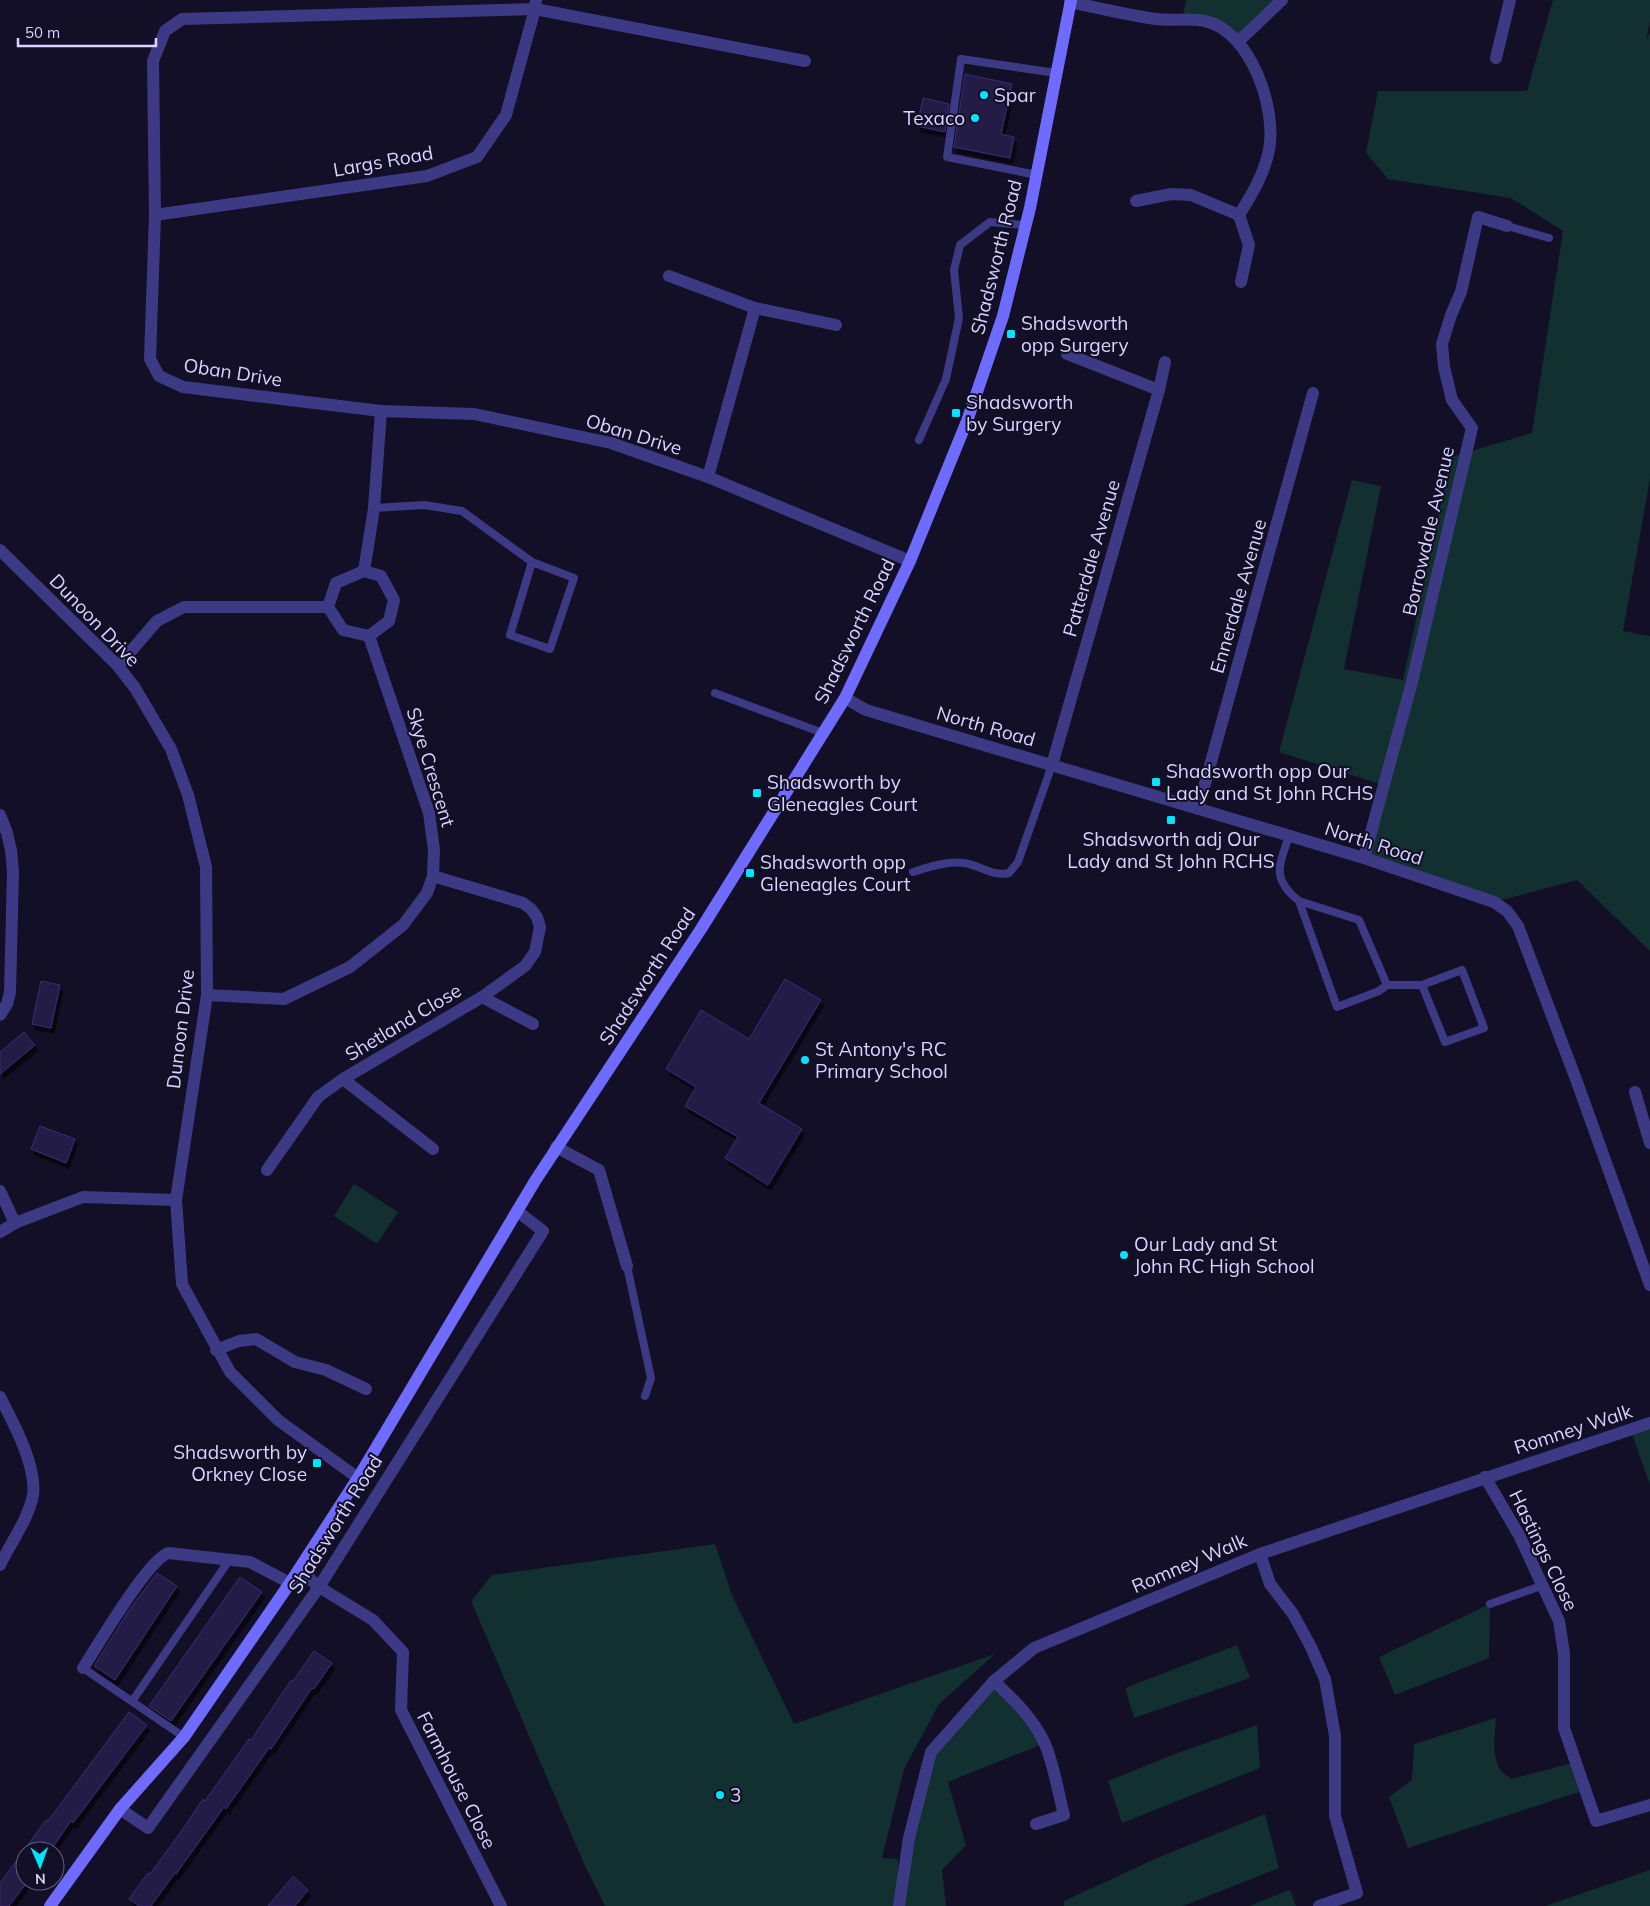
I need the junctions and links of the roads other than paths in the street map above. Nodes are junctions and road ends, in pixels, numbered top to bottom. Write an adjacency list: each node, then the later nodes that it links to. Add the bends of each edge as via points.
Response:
1 (1282, 0): 5 (street)
2 (1510, 0): 6 (street)
3 (1071, 1): 5 (street, via 1155,19 1206,21); 8 (main road, Shadsworth Road)
4 (536, 4): 7 (street, Oban Drive); 11 (street, Largs Road, via 506,114 477,157 427,176); 11 (street, Oban Drive, via 182,19 165,31 153,61)
5 (1239, 41): 12 (street, via 1263,88 1269,119 1269,149 1261,178)
6 (1496, 58)
7 (805, 61)
8 (1056, 73): 9 (main road, Shadsworth Road); 9 (lane, via 961,59 947,157)
9 (1036, 175): 13 (main road, Shadsworth Road)
10 (1136, 201): 12 (street, via 1172,194 1191,195)
11 (155, 215): 24 (street, Oban Drive, via 150,359 159,376 184,387)
12 (1239, 215): 17 (street, via 1249,245)
13 (1025, 225): 25 (lane, via 990,222 960,245 954,270 959,318 946,379); 29 (main road, Shadsworth Road, via 1003,316 967,421)
14 (1507, 226): 15 (lane); 43 (street, Borrowdale Avenue, via 1478,217 1461,292 1442,344 1452,400 1472,428 1412,682)
15 (1550, 238)
16 (669, 276): 18 (street)
17 (1241, 282)
18 (755, 308): 19 (street); 26 (street)
19 (836, 326)
20 (1068, 354): 22 (street)
21 (1165, 362): 22 (street, Patterdale Avenue)
22 (1158, 390): 38 (street, Patterdale Avenue)
23 (1313, 393): 39 (street, Ennerdale Avenue)
24 (380, 410): 26 (street, Oban Drive, via 474,414 611,443); 27 (street)
25 (919, 440)
26 (708, 477): 29 (street, Oban Drive)
27 (374, 508): 30 (lane, via 424,505 462,511); 31 (street)
28 (0, 550): 34 (street, Dunoon Drive)
29 (910, 561): 36 (main road, Shadsworth Road)
30 (532, 562): 30 (lane, via 574,578 550,649 510,635)
31 (364, 571): 32 (street, via 336,583); 33 (street, via 382,576 394,600 389,621)
32 (328, 607): 33 (street, via 343,630); 34 (street, via 184,608 157,621)
33 (369, 636): 45 (street, Skye Crescent, via 428,812 434,850)
34 (118, 666): 49 (street, Dunoon Drive, via 171,749 188,795 206,867)
35 (715, 693): 37 (lane)
36 (845, 698): 37 (main road, Shadsworth Road); 38 (street, North Road, via 866,710)
37 (823, 733): 56 (main road, Shadsworth Road, via 701,929)
38 (1052, 765): 39 (street, North Road); 44 (lane, via 1018,862 1009,873 995,874 956,862)
39 (1198, 809): 41 (street, North Road)
40 (0, 815): 42 (street)
41 (1288, 836): 43 (street, North Road); 46 (lane, via 1279,874 1287,890)
42 (4, 840): 51 (street, via 13,872 10,992)
43 (1364, 858): 65 (street, North Road, via 1494,902 1507,911 1518,926)
44 (913, 872)
45 (432, 876): 49 (street, Skye Crescent, via 427,893 403,925 350,967 284,999); 50 (street, Shetland Close, via 522,903 537,917 540,936 531,961)
46 (1299, 901): 47 (lane, via 1359,920); 47 (lane, via 1337,1007)
47 (1387, 985): 48 (lane)
48 (1422, 985): 48 (lane, via 1445,1042 1484,1028 1462,970)
49 (207, 995): 60 (street, Dunoon Drive)
50 (482, 997): 52 (street, Shetland Close); 53 (street, Shetland Close)
51 (0, 1015)
52 (533, 1024)
53 (343, 1079): 57 (street, Shetland Close); 58 (street, Shetland Close, via 318,1097)
54 (1635, 1092): 55 (street)
55 (1650, 1143)
56 (556, 1147): 61 (main road, Shadsworth Road); 64 (street, via 599,1170)
57 (433, 1149)
58 (267, 1170)
59 (0, 1191): 62 (street)
60 (176, 1200): 62 (street, via 83,1197); 66 (street, Dunoon Drive, via 182,1284)
61 (517, 1211): 72 (main road, Shadsworth Road); 79 (street, Shadsworth Road, via 543,1230)
62 (15, 1223): 63 (street)
63 (0, 1232)
64 (627, 1266): 68 (lane, via 651,1378)
65 (1650, 1285)
66 (216, 1350): 67 (street, via 238,1341 256,1339 295,1362 326,1370); 72 (street, Dunoon Drive, via 230,1372 278,1420)
67 (366, 1389)
68 (645, 1396)
69 (0, 1397): 75 (street, via 20,1436 34,1481 23,1523)
70 (1650, 1423): 71 (street, Romney Walk)
71 (1486, 1477): 73 (street, Romney Walk); 78 (street, Hastings Close)
72 (358, 1478): 76 (main road, Shadsworth Road)
73 (1260, 1554): 82 (street, Romney Walk, via 1034,1648); 91 (street, via 1270,1584 1293,1614 1319,1665 1335,1736 1335,1816 1357,1892)
74 (230, 1559): 77 (street, via 250,1562); 81 (street, via 168,1553 161,1556 141,1580); 83 (lane)
75 (0, 1565)
76 (299, 1569): 77 (main road, Shadsworth Road); 79 (street, Farmhouse Close)
77 (290, 1583): 84 (main road, Shadsworth Road)
78 (1544, 1586): 80 (lane); 85 (street, Hastings Close, via 1559,1621 1564,1654 1564,1728 1596,1820)
79 (319, 1587): 86 (street, Shadsworth Road, via 148,1828); 89 (street, Farmhouse Close, via 372,1620 403,1652 401,1710)
80 (1490, 1604)
81 (83, 1668): 83 (lane)
82 (994, 1681): 87 (street, via 1022,1708 1045,1743 1064,1815); 90 (street, Romney Walk, via 931,1752 909,1838)
83 (133, 1700): 84 (lane)
84 (184, 1737): 86 (main road, Shadsworth Road)
85 (1650, 1805)
86 (120, 1809): 88 (main road, Shadsworth Road)
87 (1036, 1824)
88 (50, 1906)
89 (501, 1906)
90 (899, 1906)
91 (1319, 1906)

